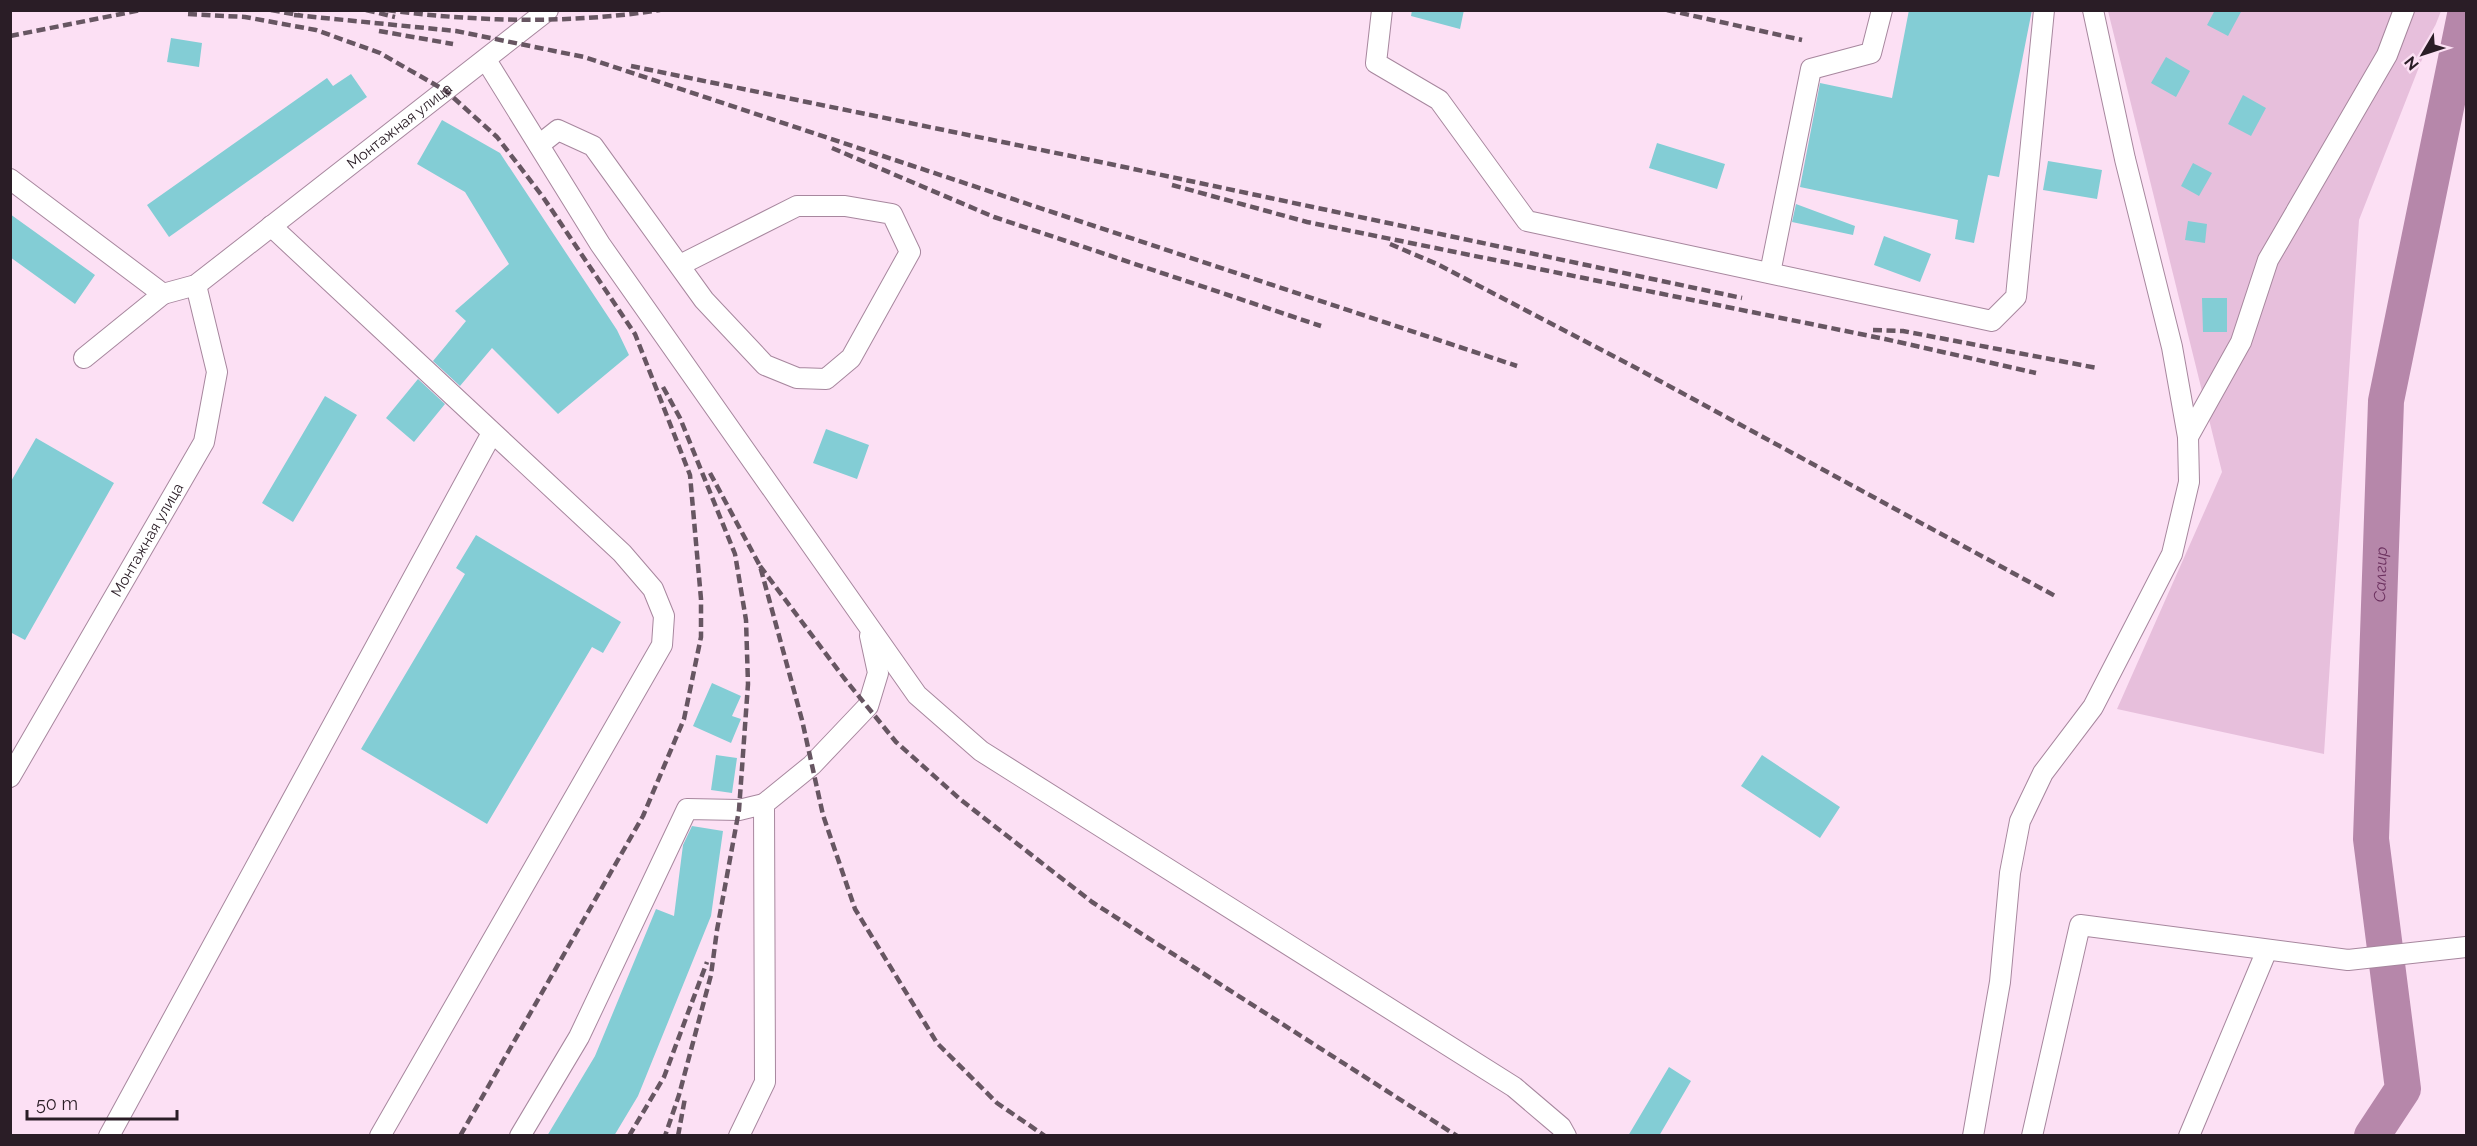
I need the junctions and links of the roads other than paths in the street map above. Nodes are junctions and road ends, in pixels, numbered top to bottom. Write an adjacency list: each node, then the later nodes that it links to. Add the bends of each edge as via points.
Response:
1 (548, 10): 7 (street, Монтажная улица)
2 (1382, 10): 12 (street, via 1376,63 1439,100 1527,221)
3 (1882, 10): 12 (street, via 1871,53 1811,69)
4 (2044, 10): 12 (street, via 2016,297 1992,321)
5 (2093, 10): 17 (street, via 2172,347)
6 (2404, 10): 17 (street, via 2386,55 2268,260 2241,342)
7 (486, 60): 8 (street); 10 (street, Монтажная улица)
8 (539, 145): 11 (street, via 558,130 593,146); 18 (street, via 600,244)
9 (10, 179): 14 (street)
10 (271, 226): 13 (street, Монтажная улица); 16 (street)
11 (680, 266): 11 (street, via 704,300 765,365 797,378 826,379 850,358 910,252 892,214 845,206 797,206)
12 (1770, 273)
13 (196, 285): 14 (street, Монтажная улица); 19 (street, Монтажная улица, via 217,372 204,442)
14 (163, 294): 15 (street)
15 (84, 358)
16 (492, 433): 23 (street); 24 (street, via 622,553 653,589 664,616 662,645)
17 (2188, 437): 28 (street, via 2189,482 2172,554 2093,707 2043,773 2020,821 2010,873 2000,982)
18 (867, 624): 20 (street, via 878,673 868,706 812,765); 27 (street, via 916,694 981,751 1514,1087 1561,1127)
19 (10, 777)
20 (764, 804): 25 (street, via 739,810 687,809 579,1037); 26 (street, via 765,1082)
21 (2466, 947): 22 (street, via 2348,960)
22 (2267, 950): 29 (street, via 2080,925); 30 (street)
23 (109, 1136)
24 (380, 1136)
25 (520, 1136)
26 (739, 1136)
27 (1566, 1136)
28 (1973, 1136)
29 (2032, 1136)
30 (2189, 1136)

